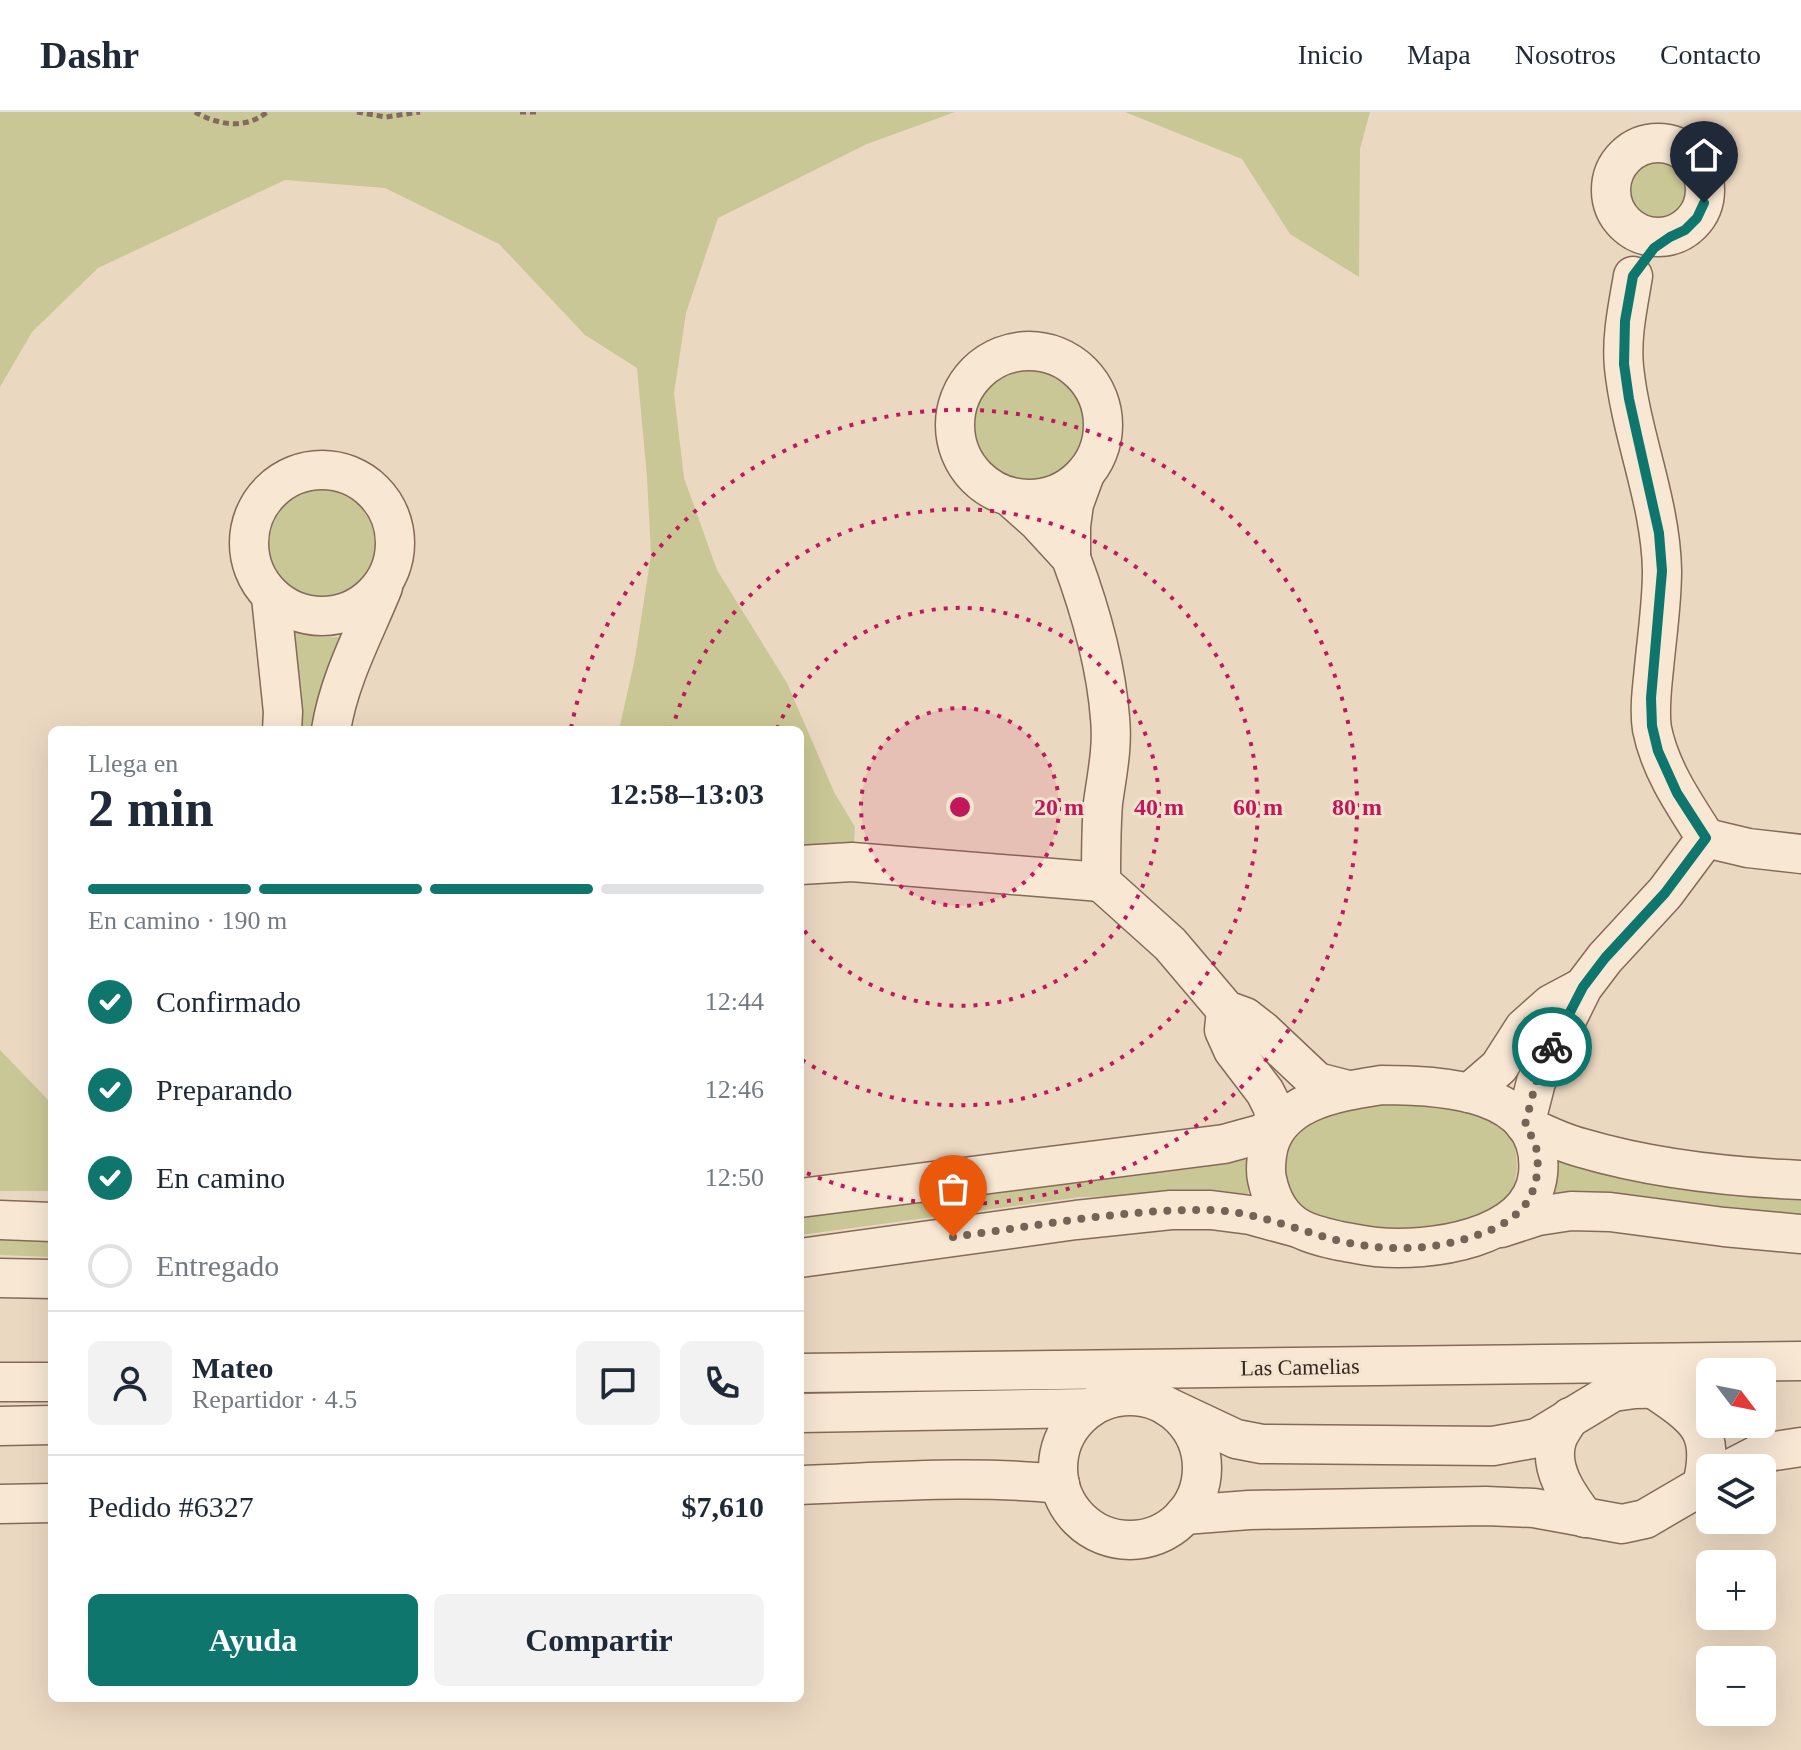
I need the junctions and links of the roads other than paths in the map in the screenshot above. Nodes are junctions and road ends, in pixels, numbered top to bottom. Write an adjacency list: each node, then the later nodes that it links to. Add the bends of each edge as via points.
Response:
1 (1622, 222): 2 (street, via 1644,236); 2 (street, via 1611,192 1620,162 1647,144 1679,147 1702,171 1704,203 1685,230); 3 (street)
2 (1670, 237): 3 (street, via 1654,248)
3 (1633, 276): 11 (street, via 1624,364 1662,571 1652,726 1677,793)
4 (1085, 474): 5 (street, via 1051,496); 5 (street, via 1098,452 1103,427 1088,379 1069,362 1045,352 995,358 961,395 957,445 968,469 986,487); 6 (street, via 1074,504)
5 (1010, 497): 6 (street)
6 (1071, 558): 14 (street, via 1098,641 1111,719)
7 (388, 577): 8 (street, via 375,595 335,616 290,610); 8 (street, via 396,552 395,528 369,485 347,473 297,473 259,504 250,528 249,553); 10 (street, via 348,668)
8 (271, 597): 9 (street)
9 (282, 726)
10 (332, 726)
11 (1706, 838): 12 (street); 15 (street)
12 (1801, 854)
13 (804, 865): 14 (street, via 899,864)
14 (1101, 882): 16 (street, via 1170,944)
15 (1583, 987): 18 (street, via 1551,1004 1524,1028 1499,1067); 19 (street, via 1536,1082)
16 (1226, 1010): 17 (street, via 1263,1031 1317,1082); 20 (street, via 1224,1030 1265,1092)
17 (1348, 1090): 18 (street, via 1425,1085); 20 (street, via 1305,1104)
18 (1469, 1093): 19 (street, via 1495,1101)
19 (1525, 1125): 21 (street, via 1583,1149 1650,1163); 26 (street, via 1536,1146 1538,1175 1516,1216)
20 (1275, 1130): 22 (street, via 1178,1151); 25 (street, via 1265,1172 1269,1193)
21 (1801, 1180)
22 (804, 1197)
23 (0, 1220): 24 (street)
24 (48, 1222)
25 (1298, 1228): 26 (street, via 1375,1247 1420,1248); 28 (street, via 1250,1215 1171,1210)
26 (1490, 1231): 27 (street, via 1571,1211)
27 (1801, 1234)
28 (804, 1257)
29 (0, 1278): 30 (street)
30 (48, 1279)
31 (1801, 1361): 32 (street, Las Camelias)
32 (804, 1373)
33 (0, 1382): 34 (street)
34 (48, 1382)
35 (1776, 1387): 36 (street)
36 (1801, 1387)
37 (1652, 1388): 38 (street); 42 (street, via 1613,1392); 46 (street, via 1693,1419 1703,1432)
38 (1696, 1388)
39 (1168, 1407): 40 (street, via 1130,1395); 42 (street, via 1236,1439 1288,1445 1493,1446 1537,1438); 53 (street, via 1193,1433 1201,1453 1199,1488)
40 (1090, 1408): 41 (street); 48 (street, via 1065,1437 1058,1459)
41 (804, 1413)
42 (1570, 1417): 54 (street, via 1557,1440 1556,1461 1568,1495)
43 (48, 1425): 44 (street)
44 (0, 1426)
45 (1801, 1447): 47 (street)
46 (1708, 1454)
47 (1759, 1454)
48 (1060, 1484): 49 (street, via 975,1479); 53 (street, via 1066,1503 1101,1534 1125,1540 1149,1537)
49 (804, 1485)
50 (1696, 1489): 54 (street, via 1645,1519 1622,1524)
51 (48, 1503): 52 (street)
52 (0, 1504)
53 (1184, 1515): 54 (street, via 1486,1506)
54 (1585, 1518)

